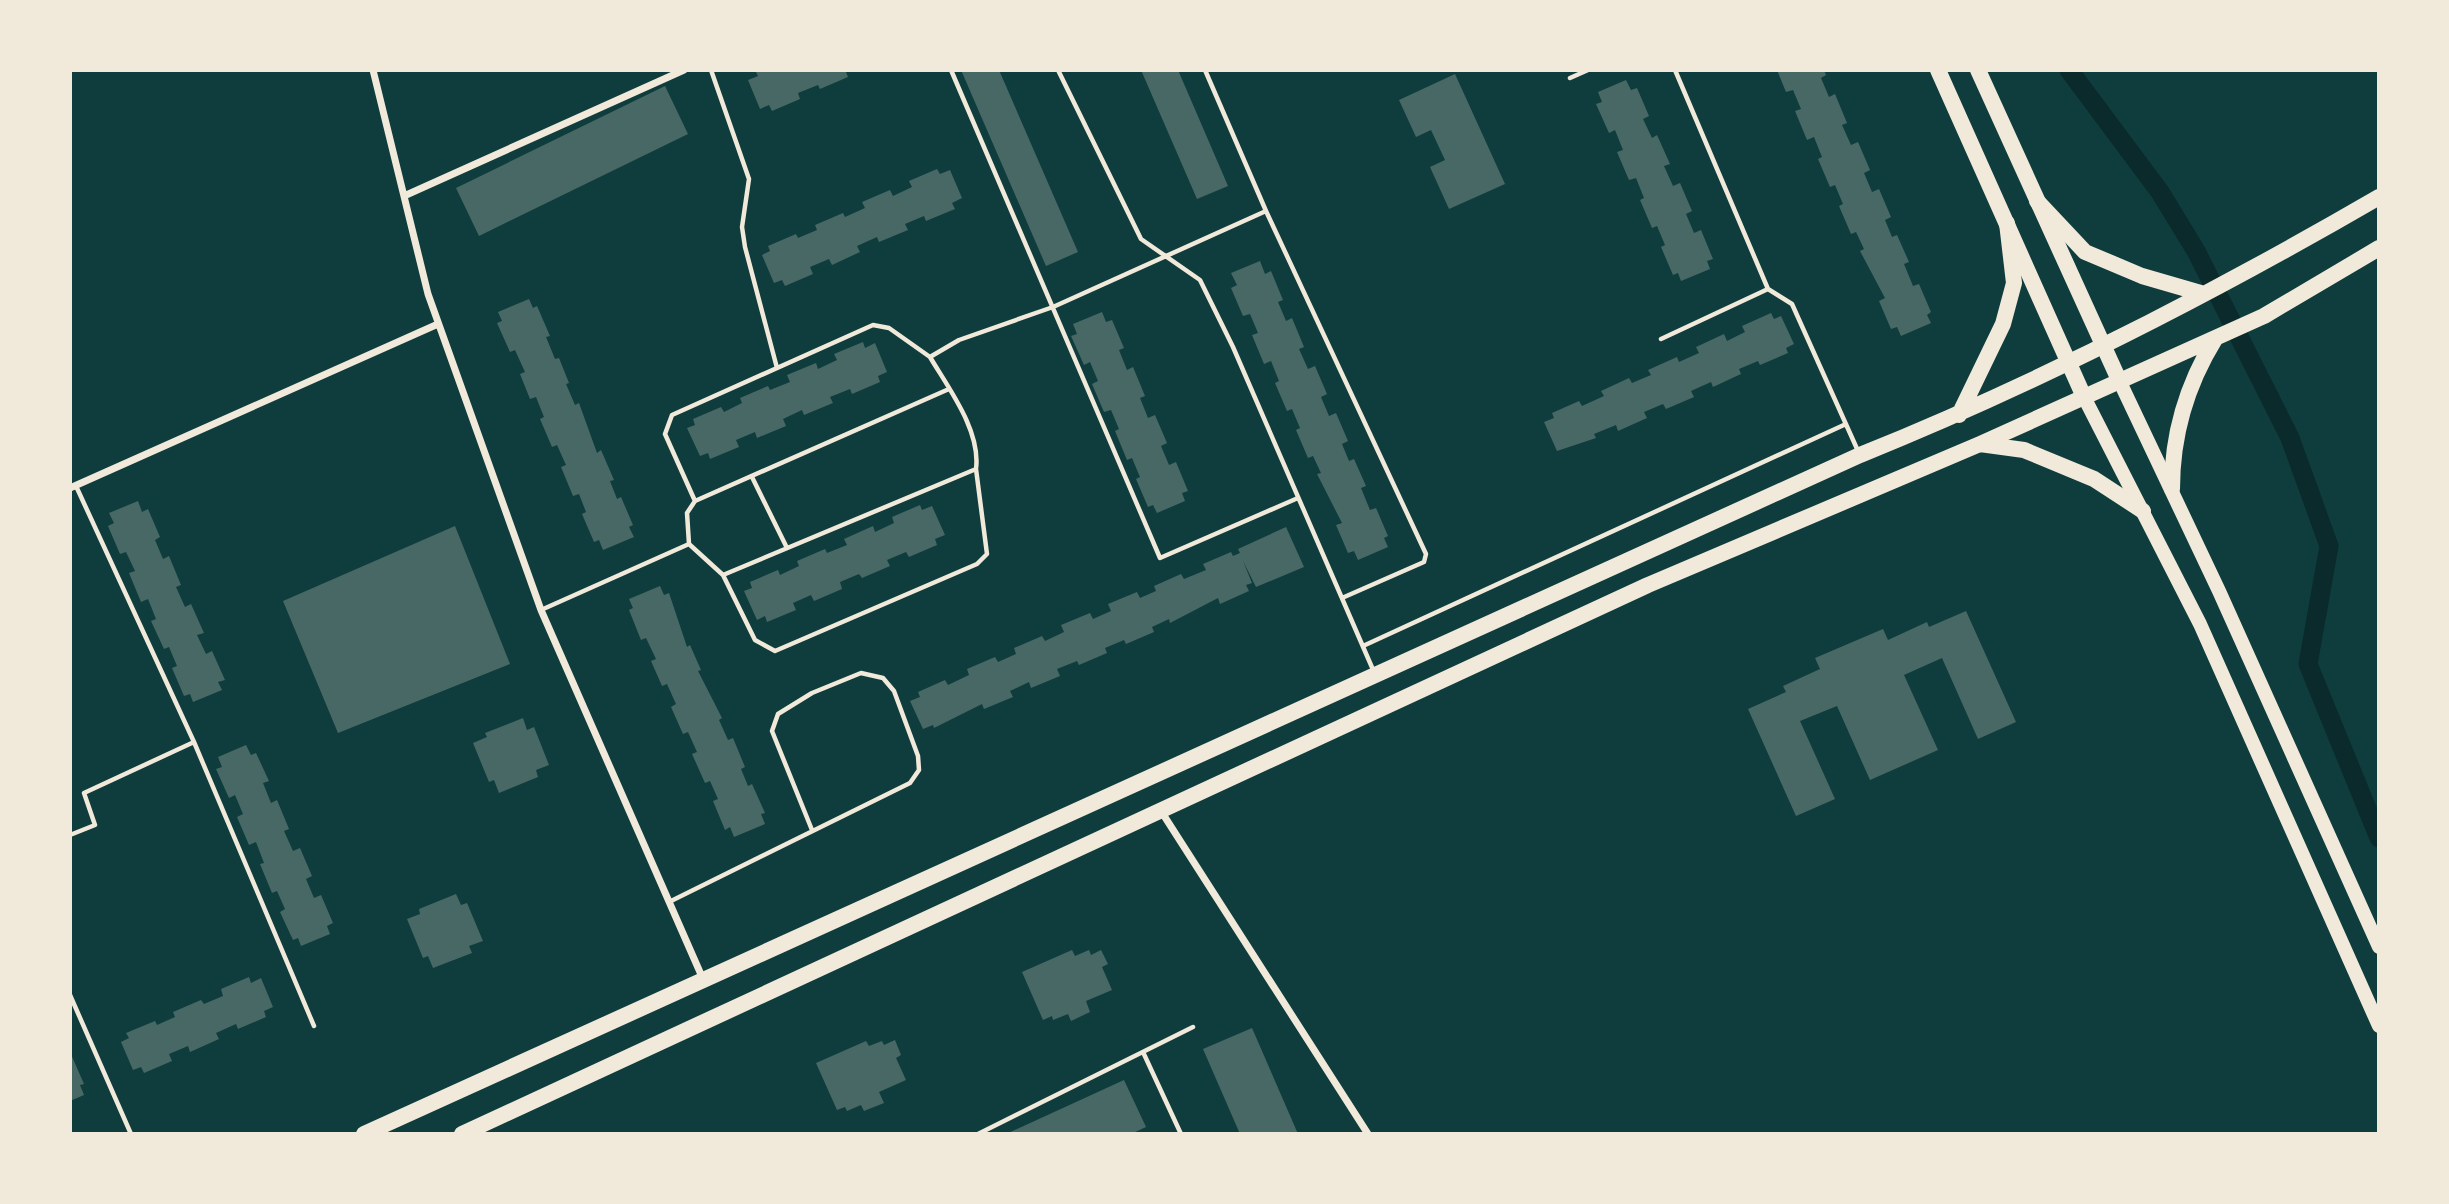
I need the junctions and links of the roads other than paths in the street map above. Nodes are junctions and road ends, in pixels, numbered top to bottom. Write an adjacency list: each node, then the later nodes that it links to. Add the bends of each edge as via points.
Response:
1 (373, 70): 12 (street)
2 (684, 70): 12 (street)
3 (710, 70): 28 (lane, via 748,179 742,227 745,247)
4 (951, 70): 21 (lane)
5 (1058, 70): 18 (lane, via 1141,239)
6 (1205, 70): 15 (lane)
7 (1588, 70): 11 (lane)
8 (1675, 70): 19 (lane)
9 (1938, 70): 16 (main road)
10 (1978, 70): 14 (main road)
11 (1570, 78)
12 (404, 196): 22 (street)
13 (2379, 197): 20 (main road)
14 (2037, 201): 20 (main road, via 2085,252); 24 (main road)
15 (1266, 211): 18 (lane); 46 (lane, via 1426,554 1423,562)
16 (2007, 223): 27 (main road); 32 (main road, via 2014,283 2003,324)
17 (2379, 248): 25 (main road, via 2264,316 2215,339)
18 (1167, 257): 21 (lane); 40 (lane, via 1200,280)
19 (1768, 289): 23 (lane); 33 (lane, via 1792,304)
20 (2204, 295): 24 (main road)
21 (1053, 307): 26 (lane, via 960,340); 40 (lane, via 1160,558)
22 (438, 324): 38 (street); 47 (street)
23 (1661, 339)
24 (2103, 344): 27 (main road); 29 (main road)
25 (2199, 354): 29 (main road); 39 (main road, via 2172,448)
26 (930, 358): 28 (lane, via 889,328 873,325); 30 (lane)
27 (2068, 361): 31 (main road); 32 (main road)
28 (777, 368): 41 (lane, via 672,415 665,433)
29 (2119, 380): 31 (main road); 39 (main road)
30 (950, 389): 36 (lane, via 978,451); 37 (lane)
31 (2084, 397): 34 (main road); 42 (main road)
32 (1959, 415): 35 (main road)
33 (1846, 424): 35 (lane); 48 (lane)
34 (1980, 444): 42 (main road, via 2024,450 2094,479); 51 (main road, via 1647,585)
35 (1860, 455): 49 (main road)
36 (976, 469): 44 (lane); 45 (lane, via 987,540 987,554 977,565 775,651 755,640)
37 (752, 477): 41 (lane); 44 (lane)
38 (73, 487): 50 (lane)
39 (2172, 489): 55 (main road)
40 (1298, 497): 46 (lane)
41 (695, 501): 43 (lane, via 687,513)
42 (2143, 511): 59 (main road, via 2200,624)
43 (689, 544): 45 (lane); 47 (lane)
44 (787, 548): 45 (lane)
45 (723, 575)
46 (1342, 598): 48 (lane)
47 (541, 610): 54 (street)
48 (1363, 646): 49 (lane)
49 (1376, 675): 56 (main road)
50 (194, 742): 53 (lane, via 84,793 95,825); 58 (lane)
51 (1161, 810): 64 (main road); 67 (street)
52 (812, 830): 52 (lane, via 772,731 778,714 861,673 883,678 894,691 919,770 910,783); 54 (lane)
53 (70, 835)
54 (669, 902): 56 (street)
55 (2379, 947)
56 (704, 980): 63 (main road)
57 (70, 995): 62 (lane)
58 (314, 1026)
59 (2379, 1026)
60 (1193, 1027): 61 (lane)
61 (1143, 1052): 65 (lane); 66 (lane)
62 (131, 1134)
63 (364, 1134)
64 (461, 1134)
65 (978, 1134)
66 (1181, 1134)
67 (1368, 1134)

